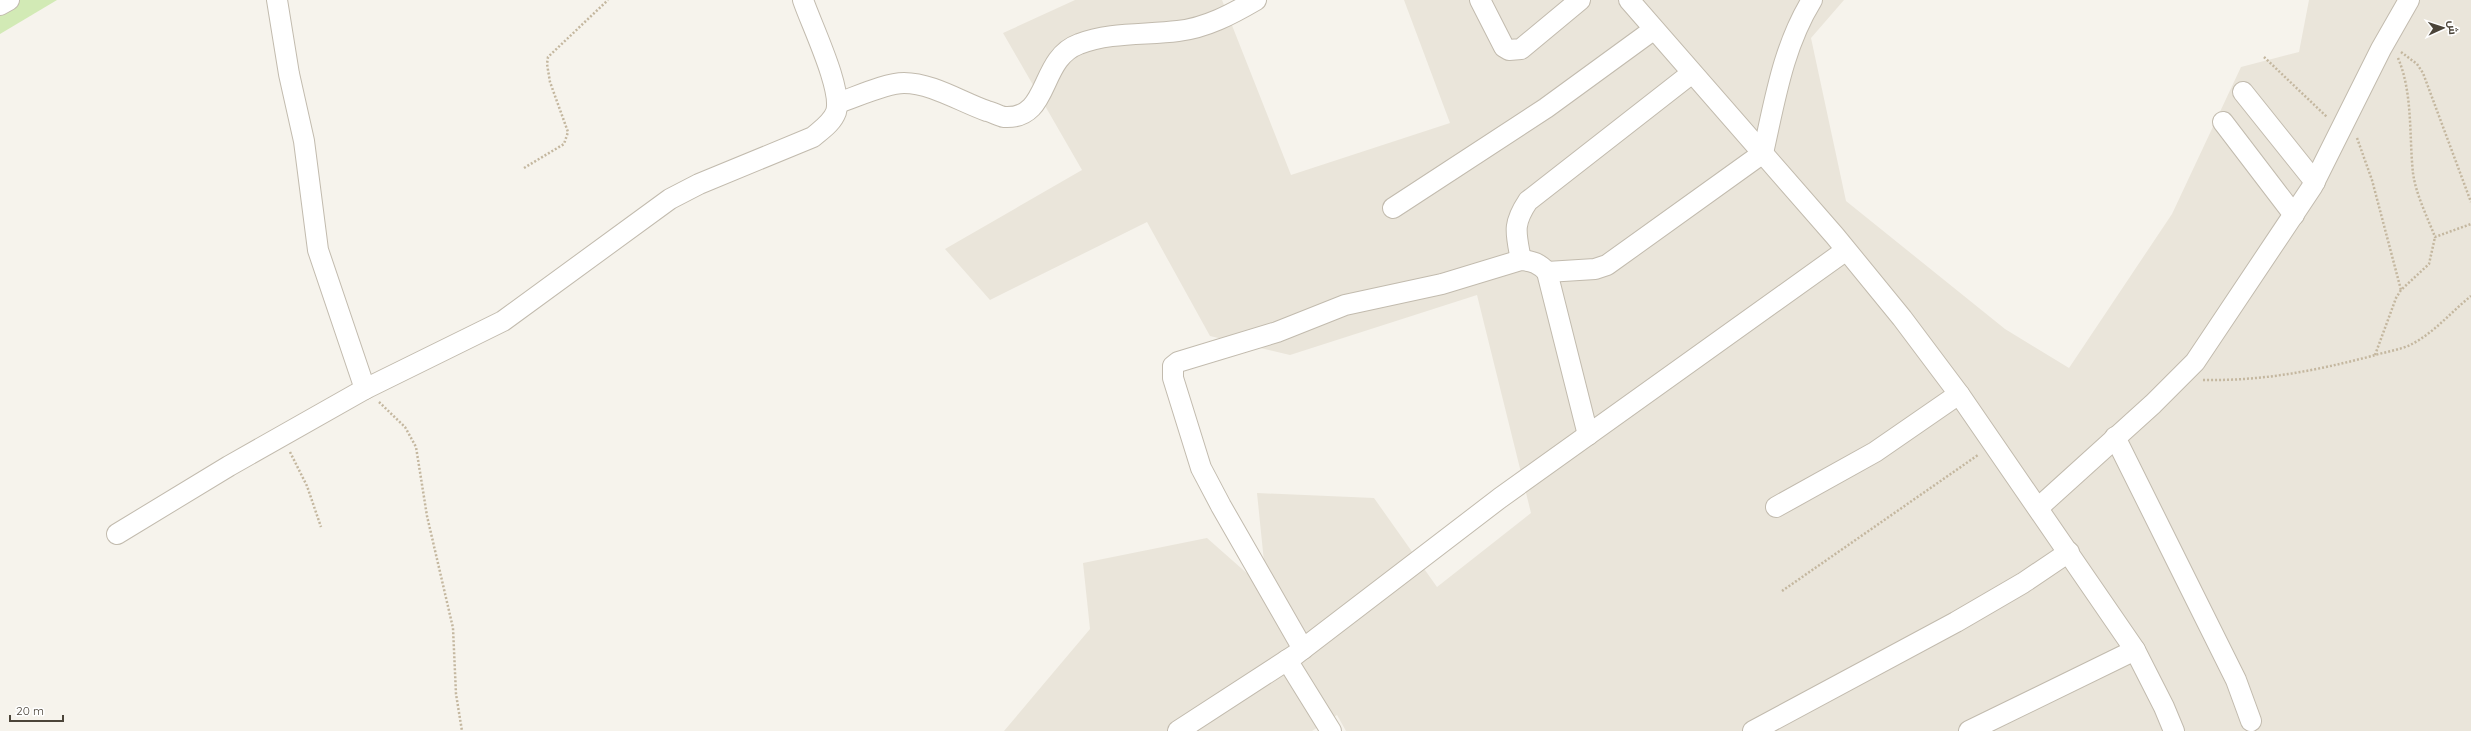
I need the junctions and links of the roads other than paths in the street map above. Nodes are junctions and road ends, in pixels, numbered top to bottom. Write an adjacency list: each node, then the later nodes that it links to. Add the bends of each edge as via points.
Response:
1 (9, 0): 10 (street)
2 (277, 0): 23 (street, via 289,74 304,141 318,250)
3 (803, 0): 14 (street, via 829,68)
4 (1256, 0): 14 (street, via 1209,25 1180,31 1103,38 1079,44 1063,54 1054,64 1036,104 1024,113 1004,117 922,85 903,83)
5 (1480, 0): 6 (street, via 1504,47 1514,51 1521,49)
6 (1580, 0)
7 (1628, 0): 11 (street)
8 (1812, 0): 16 (street, via 1794,33 1784,59)
9 (2409, 0): 17 (street, via 2391,41)
10 (0, 5)
11 (1653, 30): 12 (street); 18 (street, via 1546,108)
12 (1692, 73): 16 (street); 21 (street, via 1528,201 1518,217 1516,232)
13 (2243, 92): 17 (street)
14 (838, 103): 23 (street, via 836,113 828,124 813,137 699,184 670,199 503,321)
15 (2223, 122): 19 (street)
16 (1763, 153): 20 (street); 22 (street, via 1607,265 1595,269)
17 (2314, 182): 19 (street)
18 (1393, 208)
19 (2294, 215): 26 (street, via 2195,362)
20 (1845, 251): 24 (street, via 1902,318); 25 (street)
21 (1521, 260): 22 (street, via 1533,261); 31 (street, via 1442,284 1345,305 1277,332 1178,362 1173,366 1173,378 1201,468 1220,506)
22 (1547, 272): 25 (street)
23 (365, 389): 29 (street)
24 (1960, 394): 27 (street, via 1875,452); 28 (street)
25 (1588, 435): 31 (street, via 1500,498)
26 (2115, 437): 28 (street); 34 (street, via 2236,680)
27 (1776, 507)
28 (2038, 508): 30 (street)
29 (117, 534)
30 (2069, 552): 32 (street); 37 (street, via 1969,614)
31 (1303, 649): 33 (street)
32 (2135, 650): 38 (street); 39 (street)
33 (1287, 660): 35 (street); 36 (street)
34 (2251, 721)
35 (1178, 731)
36 (1331, 731)
37 (1754, 731)
38 (1969, 731)
39 (2174, 731)

